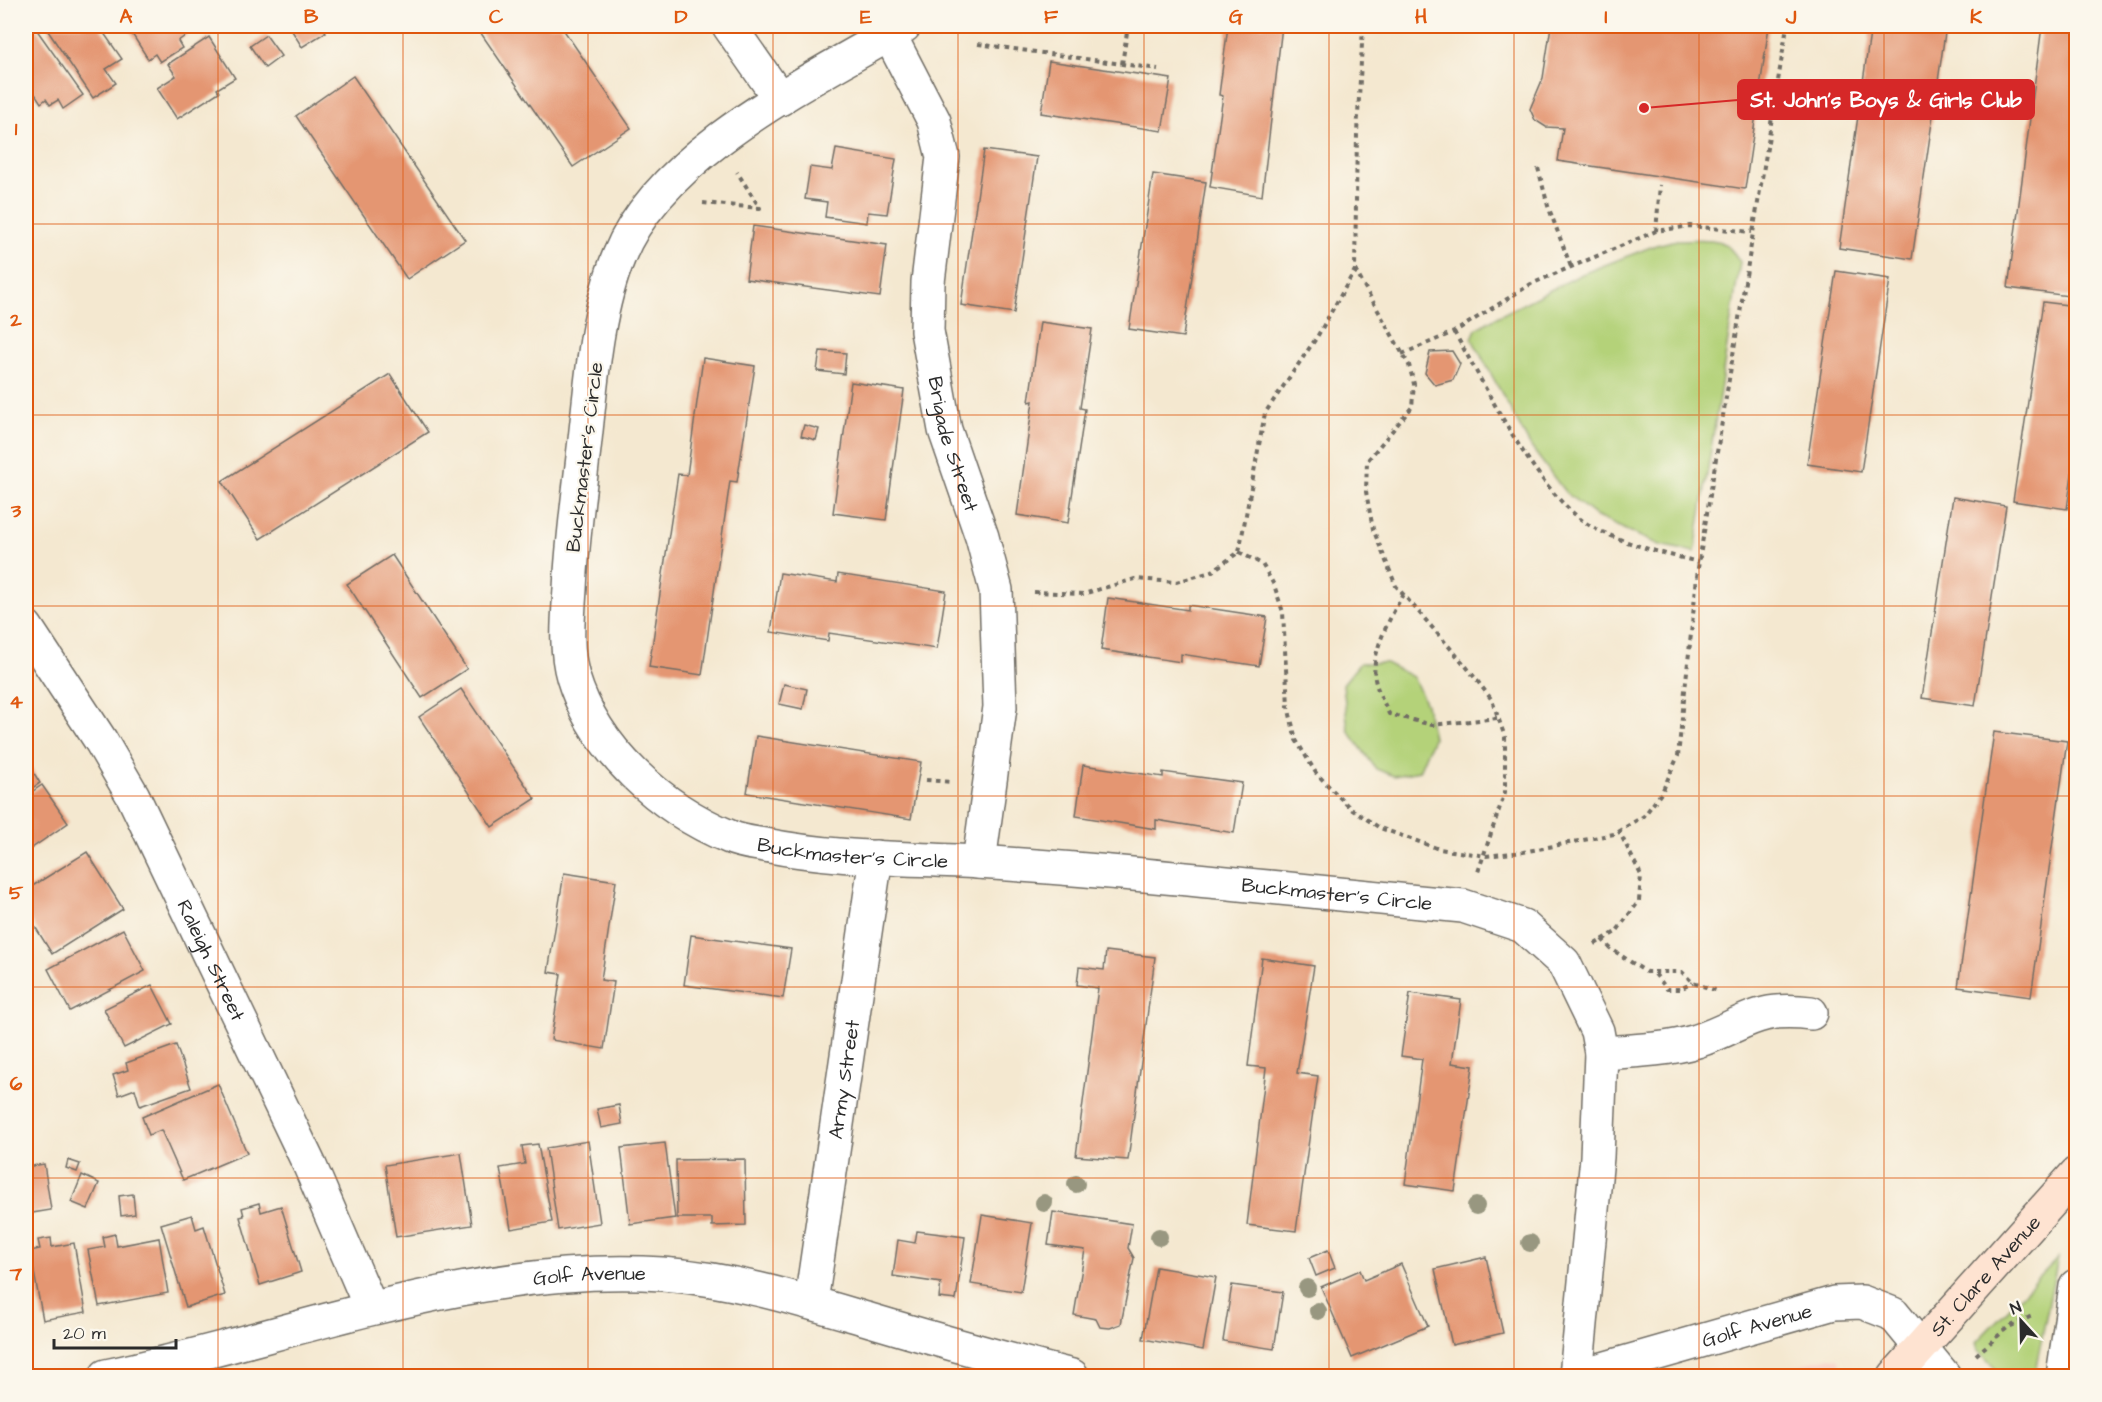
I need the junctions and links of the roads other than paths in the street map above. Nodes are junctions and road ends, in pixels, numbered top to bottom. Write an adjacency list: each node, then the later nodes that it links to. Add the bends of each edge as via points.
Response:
1 (729, 26): 3 (street)
2 (897, 30): 3 (street, Buckmaster's Circle); 6 (street, Brigade Street, via 934,121 943,157 928,282 927,331 945,430 996,590 1000,707)
3 (780, 99): 5 (street, Buckmaster's Circle, via 695,158 647,207 619,255 604,308 590,404 567,633 573,678 591,716 614,753 647,786 733,838 799,852)
4 (26, 627): 12 (street, Raleigh Street, via 101,741 138,806 310,1166)
5 (876, 857): 6 (street, Buckmaster's Circle); 11 (street, Army Street)
6 (979, 862): 8 (street, Buckmaster's Circle, via 1463,906 1522,926 1564,963 1597,1030)
7 (1811, 1013): 8 (street, via 1783,1010 1759,1014 1696,1041)
8 (1601, 1053): 16 (street, Buckmaster's Circle, via 1597,1157)
9 (2076, 1174): 13 (street, St. Clare Avenue)
10 (2076, 1286): 19 (street)
11 (811, 1302): 12 (street, Golf Avenue, via 766,1289 660,1274 582,1275 500,1283); 15 (street, Golf Avenue)
12 (371, 1308): 14 (street, Golf Avenue, via 205,1355)
13 (1921, 1348): 16 (street, Golf Avenue, via 1893,1314 1862,1302 1834,1303); 17 (street, St. Clare Avenue); 18 (street, Golf Avenue)
14 (106, 1377)
15 (1072, 1377)
16 (1577, 1377)
17 (1895, 1377)
18 (1944, 1377)
19 (2063, 1377)

